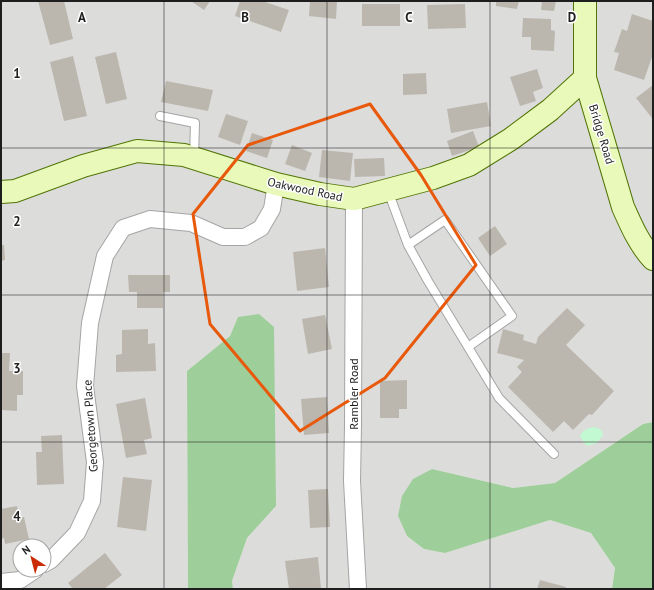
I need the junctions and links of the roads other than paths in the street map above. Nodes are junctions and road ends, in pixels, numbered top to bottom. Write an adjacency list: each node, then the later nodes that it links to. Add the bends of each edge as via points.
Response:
1 (585, 1): 2 (main road, Bridge Road)
2 (585, 78): 6 (main road, Oakwood Road, via 550,110 511,139 469,165); 10 (main road, Bridge Road, via 623,207 635,233)
3 (160, 116): 4 (lane, via 195,123)
4 (194, 158): 5 (main road, Oakwood Road); 7 (main road, Oakwood Road, via 137,151 83,166 15,192)
5 (276, 184): 8 (main road, Oakwood Road); 13 (street, Georgetown Place, via 272,209 261,228 245,237 223,237 191,223 150,218 123,228 105,256 90,323 86,386 95,462 92,501 77,534)
6 (387, 190): 8 (main road, Oakwood Road); 9 (lane)
7 (1, 192)
8 (354, 199): 16 (street, Rambler Road, via 352,481)
9 (408, 245): 11 (lane); 11 (lane, via 445,220 512,316)
10 (653, 259)
11 (468, 347): 12 (lane, via 499,398)
12 (554, 454)
13 (52, 559)
14 (1, 582): 15 (street)
15 (22, 584)
16 (358, 589)

